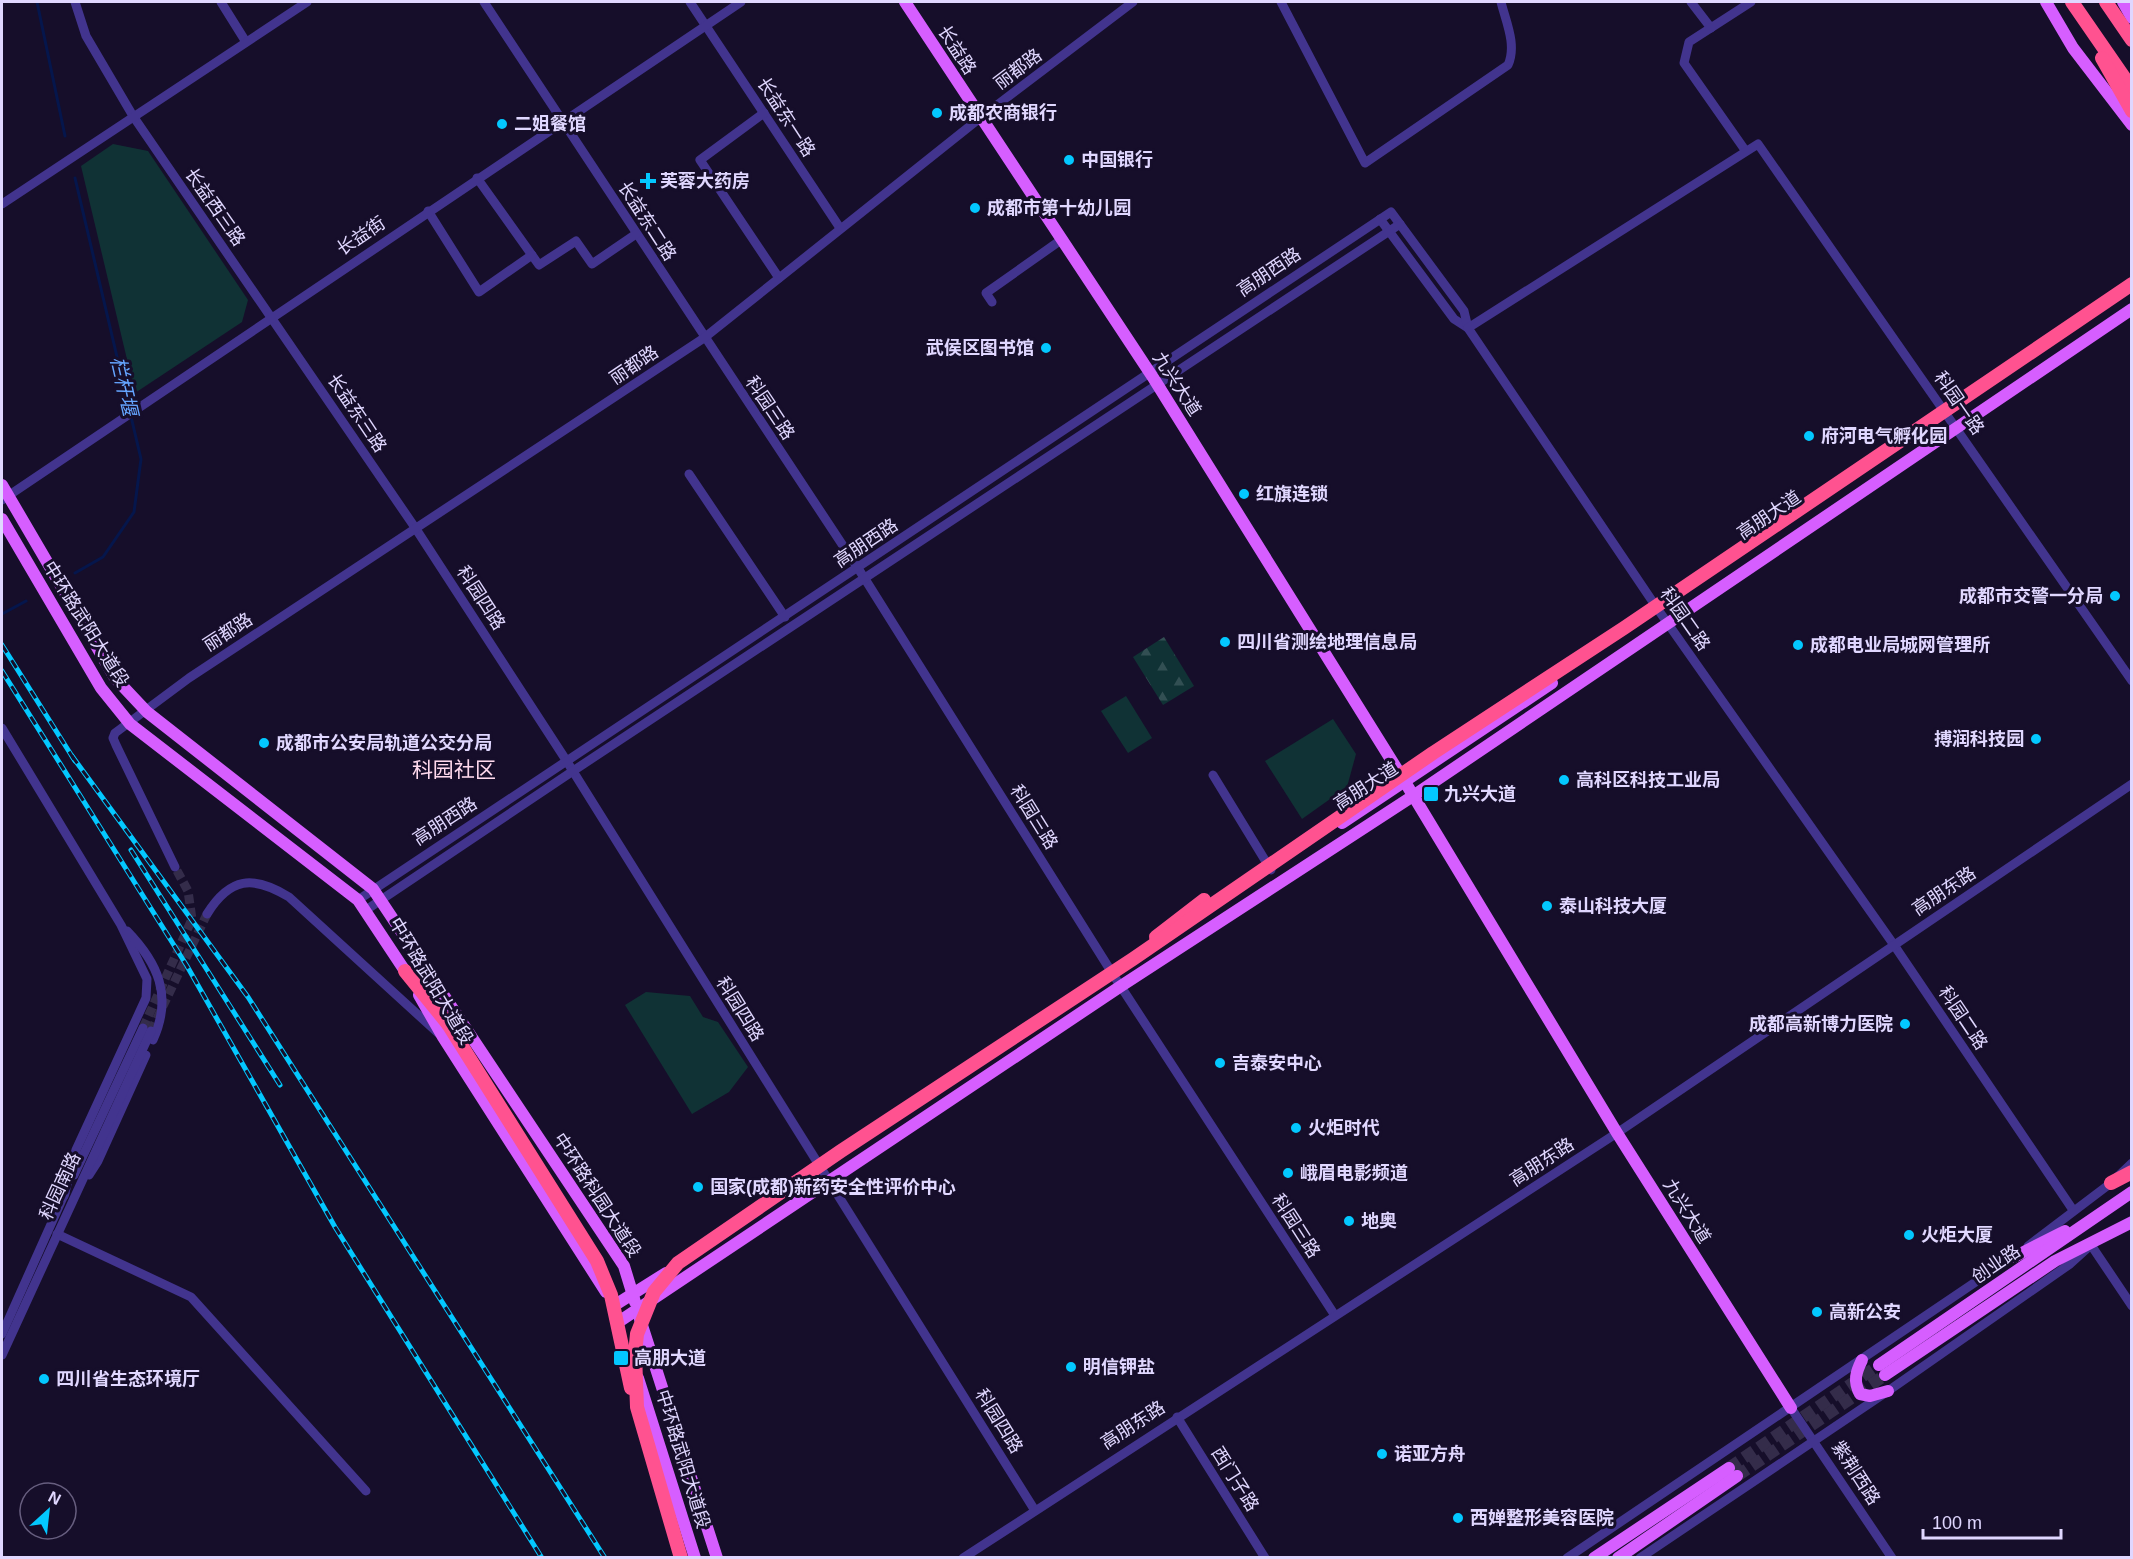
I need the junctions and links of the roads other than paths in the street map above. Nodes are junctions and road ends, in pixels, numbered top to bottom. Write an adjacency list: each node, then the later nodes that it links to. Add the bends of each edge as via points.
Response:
1 (75, 2): 26 (street, 长益西三路, via 86,36)
2 (221, 2): 22 (street)
3 (307, 2): 22 (street)
4 (484, 2): 28 (street, 长益东二路)
5 (690, 2): 19 (street, 长益东一路)
6 (741, 2): 19 (street, 长益街)
7 (905, 2): 27 (main road, 长益路)
8 (1133, 2): 27 (street, 丽都路)
9 (1281, 2): 10 (street, via 1365,163 1508,65 1512,42)
10 (1501, 2)
11 (1691, 2): 20 (street)
12 (1751, 2): 20 (street)
13 (2046, 2): 29 (main road, via 2073,48)
14 (2072, 2): 17 (highway)
15 (2106, 2): 21 (highway)
16 (2123, 2): 18 (main road)
17 (2083, 18): 23 (highway); 24 (highway, via 2111,79)
18 (2132, 18)
19 (706, 25): 25 (street, 长益东一路); 28 (street, 长益街)
20 (1711, 28): 30 (street, via 1689,42 1684,63)
21 (2132, 40)
22 (246, 42): 26 (street)
23 (2132, 89)
24 (2132, 111)
25 (764, 113): 36 (street, 长益东一路); 42 (street, via 700,160)
26 (133, 116): 32 (street); 48 (street, 长益西三路)
27 (980, 118): 36 (street, 丽都路); 39 (main road, 九兴大道)
28 (562, 121): 31 (street, 长益街); 38 (street, 长益东二路)
29 (2132, 125)
30 (1745, 150): 49 (street); 53 (street, 科园一路, via 1758,144)
31 (477, 178): 33 (street, 长益街); 40 (street)
32 (2, 204)
33 (428, 211): 40 (street, via 479,292); 48 (street, 长益街)
34 (1380, 219): 35 (street, 高朋西路, via 1391,212); 37 (street); 51 (street, 高朋西路)
35 (1400, 225): 37 (street, 高朋西路); 49 (street, via 1464,311)
36 (840, 228): 42 (street, 丽都路)
37 (1389, 231): 49 (street, via 1454,319); 52 (street, 高朋西路)
38 (636, 234): 40 (street, via 592,264 576,241 539,265); 50 (street, 长益东二路)
39 (1061, 240): 41 (street); 51 (main road, 九兴大道)
40 (532, 255)
41 (1013, 274): 43 (street); 46 (street, via 986,293)
42 (779, 278): 50 (street, 丽都路)
43 (1019, 282)
44 (2132, 284): 67 (highway, bridge)
45 (2132, 289): 53 (main road, 高朋大道)
46 (992, 302)
47 (2132, 309): 53 (main road, 高朋大道)
48 (271, 316): 55 (street, 长益街); 57 (street, 长益东三路)
49 (1468, 327): 60 (street, 科园二路)
50 (704, 338): 57 (street, 丽都路); 58 (street, 科园三路)
51 (1149, 372): 52 (main road, 九兴大道); 58 (street, 高朋西路)
52 (1158, 386): 59 (street, 高朋西路); 71 (main road, 九兴大道)
53 (1952, 421): 60 (main road, 高朋大道); 62 (main road, 高朋大道); 63 (street, 科园一路)
54 (689, 474): 61 (street)
55 (4, 494): 64 (main road, 中环路武阳大道段, via 115,678)
56 (2, 519): 65 (main road, 中环路武阳大道段, via 101,688)
57 (416, 529): 64 (street, 丽都路, via 189,678); 68 (street, 科园四路)
58 (858, 569): 59 (street, 科园三路); 61 (street, 高朋西路)
59 (865, 579): 69 (street, 高朋西路); 83 (street, 科园三路)
60 (1659, 611): 62 (street, 科园二路); 71 (main road, 高朋大道)
61 (784, 617): 68 (street, 高朋西路)
62 (1667, 622): 73 (main road, 高朋大道); 81 (street, 科园二路)
63 (2132, 681)
64 (147, 712): 65 (street, 丽都路); 76 (main road, 中环路武阳大道段)
65 (130, 724): 74 (street, via 113,738); 78 (main road, 中环路武阳大道段)
66 (2, 728): 80 (street)
67 (1433, 753): 83 (highway, bridge, via 1386,776 1204,900 1163,931); 110 (highway, bridge, via 1261,873 840,1151 678,1263 654,1292 637,1334)
68 (566, 760): 69 (street, 科园四路); 76 (street, 高朋西路)
69 (573, 771): 77 (street, 高朋西路); 88 (street, 科园四路)
70 (1213, 775): 75 (street)
71 (1405, 782): 73 (main road, 九兴大道); 75 (main road, 高朋大道)
72 (2132, 783): 81 (street, 高朋东路)
73 (1413, 796): 83 (main road, 高朋大道); 86 (main road, 九兴大道)
74 (175, 867)
75 (1271, 870): 83 (main road, 高朋大道)
76 (373, 888): 77 (main road, 中环路科园大道段); 78 (street, 高朋西路)
77 (380, 899): 78 (street, 高朋西路); 100 (main road, 中环路科园大道段, via 624,1266)
78 (362, 905): 82 (main road, 中环路武阳大道段)
79 (207, 914): 85 (street, via 229,888 256,882 272,887 289,897)
80 (121, 925): 84 (street, via 147,979); 84 (street, via 159,974 162,1002)
81 (1894, 945): 86 (street, 高朋东路); 94 (street, 科园二路)
82 (405, 971): 85 (highway)
83 (1118, 981): 88 (main road, 高朋大道); 90 (main road, 高朋大道); 104 (street, 科园三路)
84 (146, 1029): 93 (street, 科园南路); 93 (street, via 98,1161)
85 (445, 1031): 101 (main road, 中环路武阳大道段); 110 (highway, bridge, via 597,1262 611,1295 626,1374)
86 (1617, 1133): 104 (street, 高朋东路); 111 (main road, 九兴大道)
87 (2132, 1163): 91 (street)
88 (820, 1169): 90 (street, 科园四路); 100 (main road, 高朋大道)
89 (2132, 1172): 91 (highway)
90 (827, 1180): 103 (main road, 高朋大道); 115 (street, 科园四路)
91 (2111, 1182): 94 (street)
92 (2132, 1192): 95 (main road, 创业路)
93 (68, 1198): 97 (street, 科园南路); 106 (street, 科园南路)
94 (2073, 1210): 99 (street)
95 (2091, 1218): 98 (main road, 创业路, via 1882,1370 2055,1261); 99 (main road)
96 (2132, 1222): 98 (main road, 创业路)
97 (57, 1234): 107 (street, 科园南路); 114 (street, via 191,1298)
98 (2091, 1245): 102 (street); 109 (street, via 2070,1264)
99 (2014, 1257): 108 (street)
100 (633, 1295): 101 (main road, 高朋大道); 103 (main road, 中环路科园大道段)
101 (615, 1305): 105 (main road, 中环路武阳大道段)
102 (2132, 1306)
103 (637, 1309): 105 (main road, 高朋大道); 118 (main road, 中环路科园大道段)
104 (1334, 1314): 112 (street, 高朋东路)
105 (620, 1321): 117 (main road, 中环路武阳大道段)
106 (2, 1331)
107 (2, 1356)
108 (1862, 1360): 109 (main road, via 1855,1374 1860,1394 1870,1396); 111 (street)
109 (1888, 1391): 113 (street)
110 (637, 1407): 116 (highway, bridge)
111 (1791, 1407): 113 (street, 紫荆西路); 121 (street)
112 (1177, 1417): 115 (street, 高朋东路); 120 (street, 西门子路)
113 (1813, 1439): 124 (street); 125 (street, 紫荆西路)
114 (366, 1491)
115 (1034, 1509): 119 (street, 高朋东路)
116 (681, 1557)
117 (695, 1557)
118 (717, 1557)
119 (963, 1557)
120 (1265, 1557)
121 (1567, 1557)
122 (1594, 1557): 123 (main road, via 1733,1472)
123 (1618, 1557)
124 (1640, 1557)
125 (1892, 1557)

